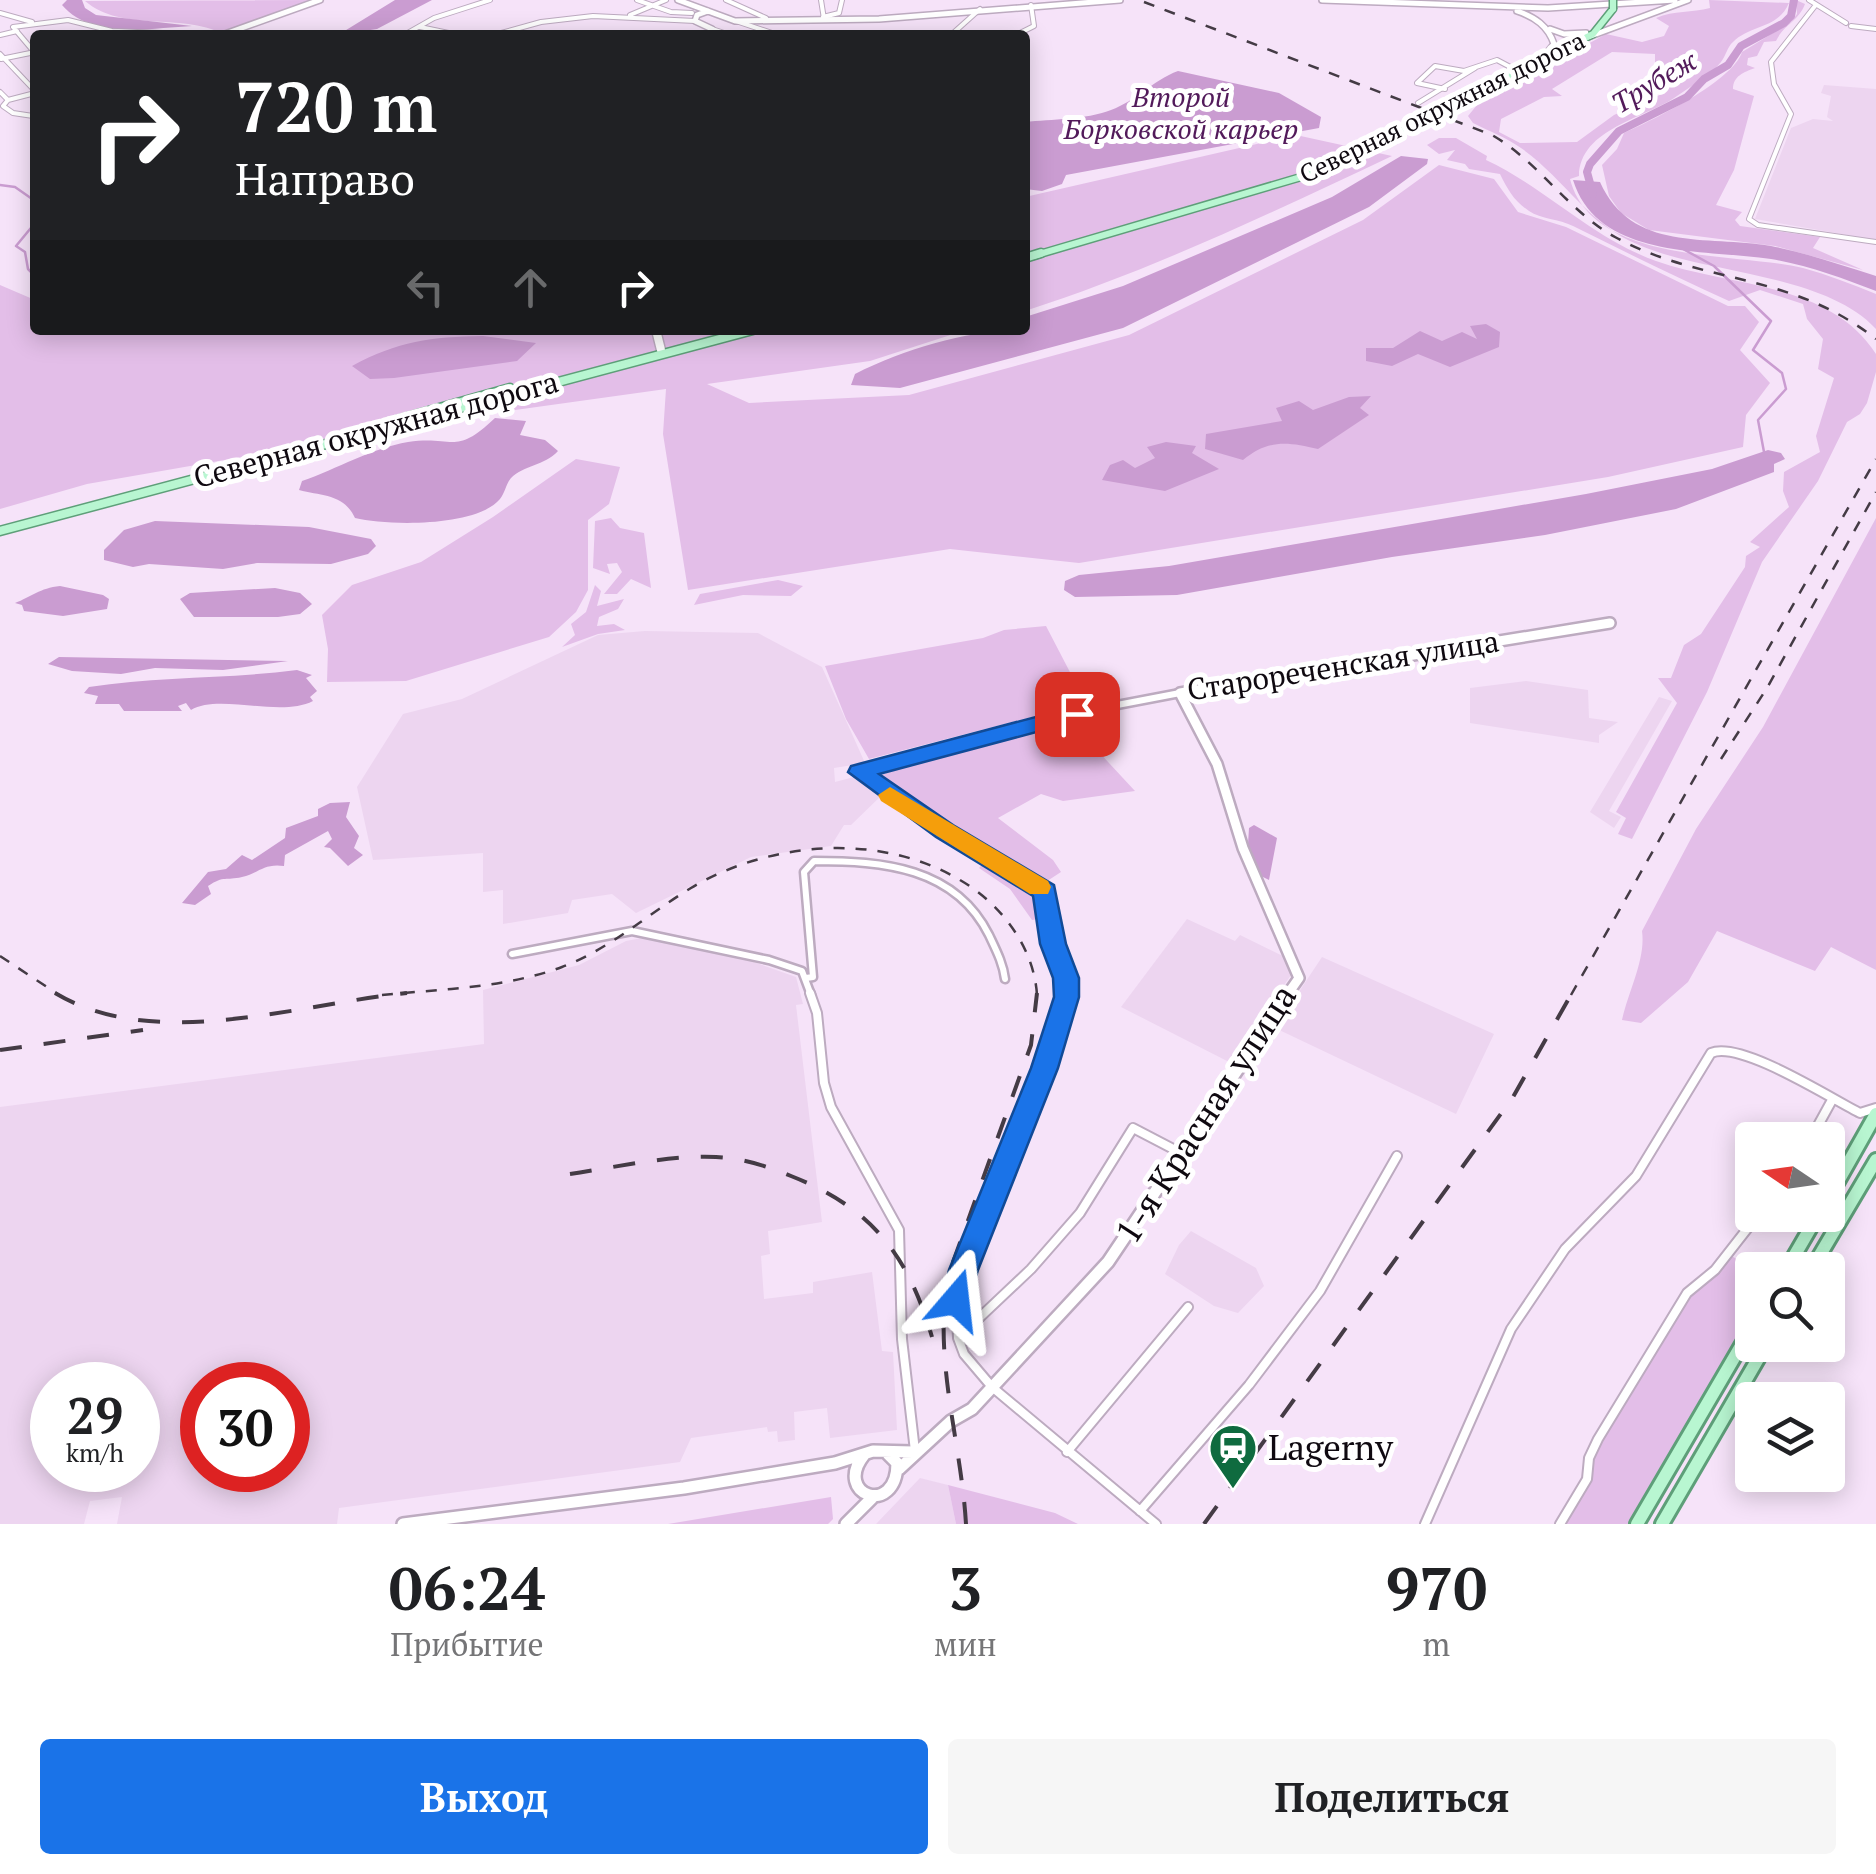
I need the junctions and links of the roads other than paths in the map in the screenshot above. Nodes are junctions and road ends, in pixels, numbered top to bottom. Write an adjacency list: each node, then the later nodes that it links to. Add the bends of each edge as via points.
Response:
1 (320, 0): 38 (street)
2 (490, 0): 35 (street)
3 (637, 0): 22 (street)
4 (666, 0): 22 (street)
5 (678, 0): 28 (street)
6 (726, 0): 30 (street)
7 (820, 0): 32 (street)
8 (842, 0): 32 (street, via 839,12)
9 (1120, 0): 15 (street)
10 (1324, 0): 19 (street, Северная окружная дорога)
11 (1572, 0): 20 (street)
12 (1675, 0): 16 (street, Северная окружная дорога)
13 (1688, 0): 27 (street)
14 (1809, 0): 21 (street)
15 (1060, 2): 18 (street)
16 (1648, 3): 20 (street, Северная окружная дорога); 27 (street)
17 (1610, 4): 49 (main road, Северная окружная дорога)
18 (1031, 5): 25 (street); 45 (street, via 1034,26)
19 (1495, 6): 23 (street, Северная окружная дорога); 52 (street, via 1538,20 1554,40)
20 (1598, 6): 24 (street, Северная окружная дорога)
21 (1814, 6): 46 (street); 64 (street, via 1771,62 1774,84 1791,114 1749,219)
22 (652, 7): 28 (street); 29 (street)
23 (1520, 8): 24 (street, Северная окружная дорога); 31 (street)
24 (1548, 8): 31 (street)
25 (980, 9): 32 (street); 44 (street)
26 (0, 13): 34 (street)
27 (1654, 13): 49 (street)
28 (699, 14): 29 (street, via 659,23); 33 (street); 36 (street)
29 (629, 15): 41 (street)
30 (766, 18): 32 (street); 33 (street)
31 (1538, 18): 49 (street, via 1559,33)
32 (823, 19)
33 (735, 20): 43 (street)
34 (32, 22): 37 (street, via 68,20); 47 (street, via 13,26)
35 (418, 27): 39 (street); 40 (street)
36 (712, 29): 42 (street)
37 (112, 30)
38 (236, 30)
39 (413, 30)
40 (438, 30)
41 (508, 30)
42 (715, 30)
43 (764, 30)
44 (957, 30)
45 (1026, 30)
46 (1873, 30)
47 (17, 31): 48 (street); 50 (street)
48 (0, 35)
49 (1586, 36): 52 (main road, Северная окружная дорога); 63 (main road, Северная окружная дорога)
50 (30, 46)
51 (30, 53): 53 (street)
52 (1546, 54): 55 (main road, Северная окружная дорога)
53 (2, 58): 56 (street)
54 (1476, 67): 55 (street, via 1497,60); 57 (street); 57 (street, via 1435,66 1417,82)
55 (1514, 70): 63 (main road, Северная окружная дорога)
56 (30, 87)
57 (1446, 90): 61 (street)
58 (0, 92): 60 (street)
59 (30, 93): 60 (street)
60 (8, 100): 62 (street, via 4,109)
61 (1418, 102)
62 (30, 115)
63 (1429, 115): 65 (main road, Северная окружная дорога, via 1332,166 1245,197)
64 (1876, 242)
65 (1030, 254)
66 (657, 335): 69 (street)
67 (716, 335): 69 (main road, Северная окружная дорога)
68 (733, 335): 70 (main road, Северная окружная дорога)
69 (661, 350): 70 (main road, Северная окружная дорога)
70 (427, 413): 71 (main road, Северная окружная дорога)
71 (0, 529)
72 (1610, 622): 73 (street, Старореченская улица)
73 (1180, 693): 80 (street, 1-я Красная улица, via 1217,764 1243,848 1299,978); 87 (street, Старореченская улица, via 859,772 1045,891 1066,978 1044,1068 964,1270 956,1300)
74 (512, 954): 75 (street, via 632,930 769,960)
75 (806, 978): 76 (street, via 813,977 804,872 814,861 846,860 894,865 948,884 985,922); 91 (street, via 831,1107 899,1230 902,1339)
76 (1005, 979)
77 (1832, 1098): 78 (street, via 1860,1113); 79 (street); 103 (street, via 1735,1052 1712,1053 1636,1176 1565,1248 1511,1329)
78 (1876, 1111): 83 (main road)
79 (1821, 1122)
80 (1182, 1154): 87 (street, via 1133,1128 1080,1213); 90 (street, 1-я Красная улица, via 1108,1262)
81 (1397, 1156): 99 (street, via 1320,1291 1250,1385)
82 (1876, 1160): 85 (main road)
83 (1845, 1168)
84 (1743, 1232): 104 (street, via 1706,1283 1687,1292 1598,1438 1587,1479)
85 (1822, 1252)
86 (1188, 1308): 92 (street)
87 (958, 1338): 90 (street)
88 (1735, 1356): 105 (main road)
89 (1756, 1362): 106 (main road)
90 (992, 1388): 91 (street, 1-я Красная улица); 92 (street)
91 (916, 1451): 94 (street); 96 (street, 1-я Красная улица)
92 (1067, 1452): 99 (street)
93 (866, 1453): 94 (street); 95 (street); 97 (street)
94 (888, 1454): 96 (street)
95 (835, 1463): 97 (street); 101 (street)
96 (899, 1469): 98 (street, via 894,1486)
97 (852, 1471): 98 (street)
98 (867, 1494): 100 (street)
99 (1140, 1512): 102 (street)
100 (851, 1519)
101 (403, 1524)
102 (1156, 1524)
103 (1425, 1524)
104 (1560, 1524)
105 (1637, 1524)
106 (1662, 1524)

